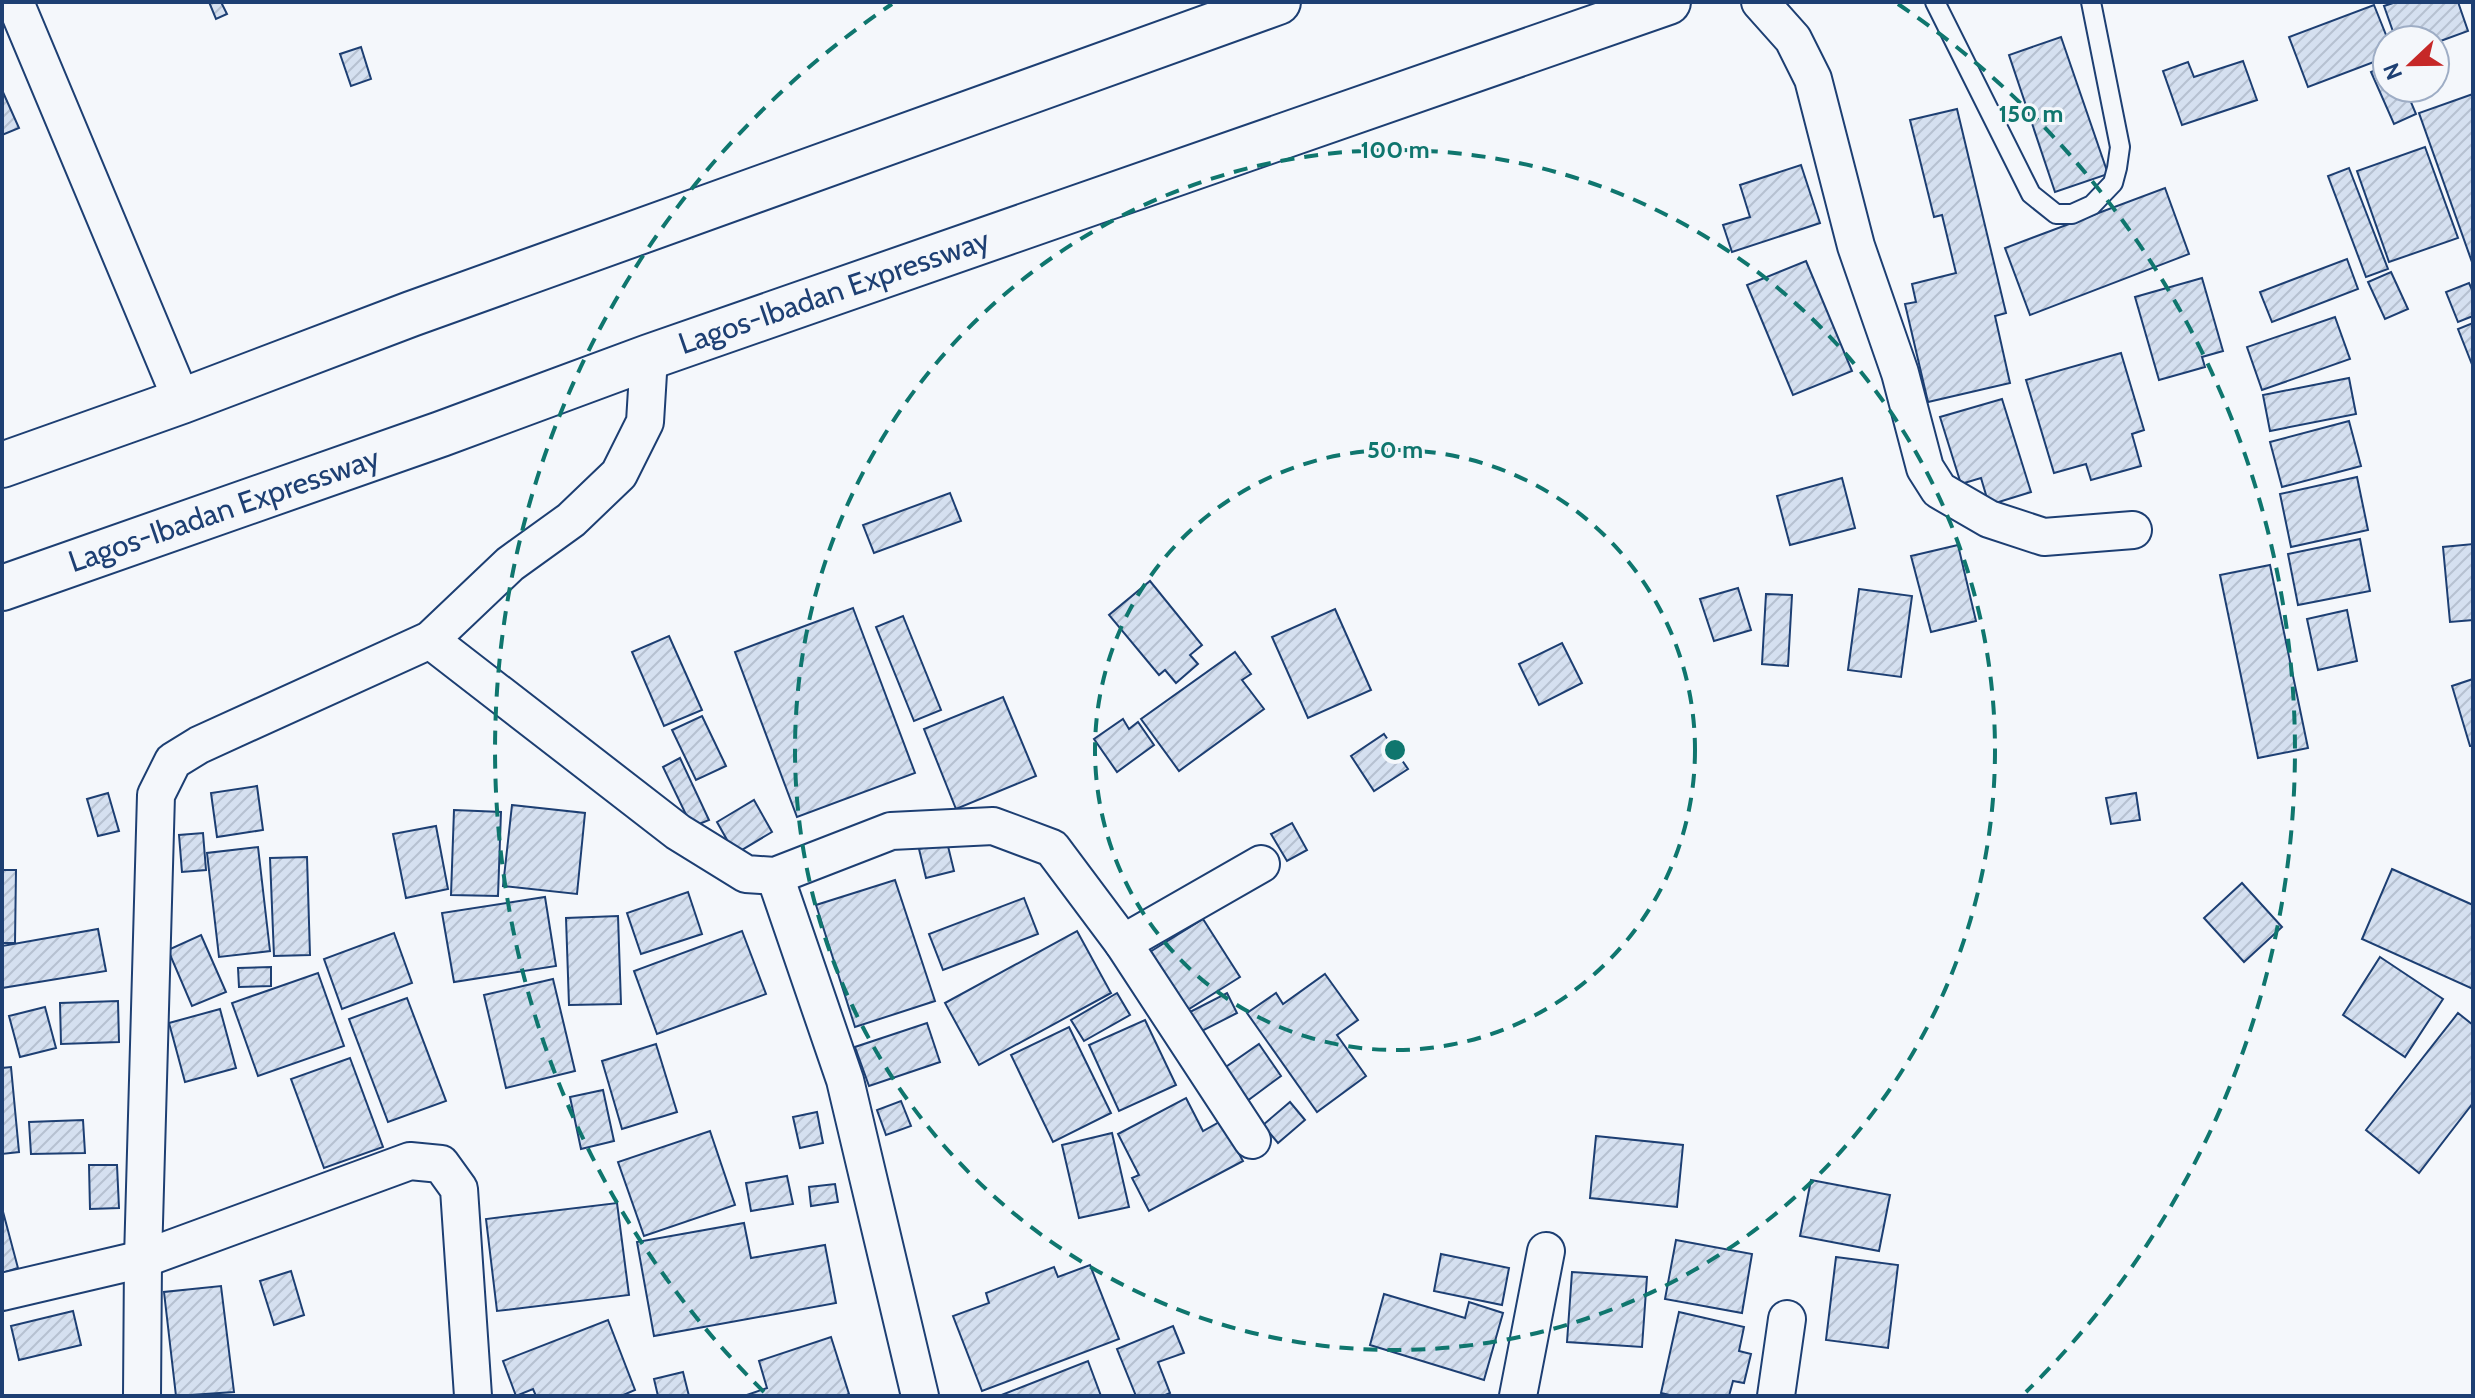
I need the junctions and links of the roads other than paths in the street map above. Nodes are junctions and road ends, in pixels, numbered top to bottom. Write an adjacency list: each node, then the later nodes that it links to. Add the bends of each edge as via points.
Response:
1 (15, 2): 8 (street)
2 (1278, 2): 8 (highway)
3 (1668, 2): 7 (highway, Lagos-Ibadan Expressway)
4 (1760, 2): 10 (street, via 1793,39 1813,79 1856,246 1900,373 1925,468 1939,490 1989,519 2044,537)
5 (1935, 2): 6 (lane, via 2019,175 2031,194 2056,214 2092,205 2113,183 2117,168 2120,147)
6 (2091, 2)
7 (649, 357): 11 (highway, Lagos-Ibadan Expressway); 12 (street, via 645,422 619,474 571,520 510,564)
8 (182, 401): 9 (highway)
9 (2, 465)
10 (2133, 530)
11 (2, 588)
12 (430, 640): 14 (street, via 678,832 746,874); 18 (street, via 199,745 173,761 156,795)
13 (1261, 864): 15 (street)
14 (775, 876): 15 (street, via 891,831 993,826 1052,848); 23 (street, via 845,1080)
15 (1123, 943): 16 (street)
16 (1252, 1140)
17 (1546, 1251): 24 (street)
18 (143, 1259): 19 (street); 21 (street); 22 (street, via 410,1161 441,1164 459,1189)
19 (2, 1292)
20 (1787, 1319): 25 (street)
21 (142, 1396)
22 (473, 1396)
23 (920, 1396)
24 (1518, 1396)
25 (1776, 1396)

